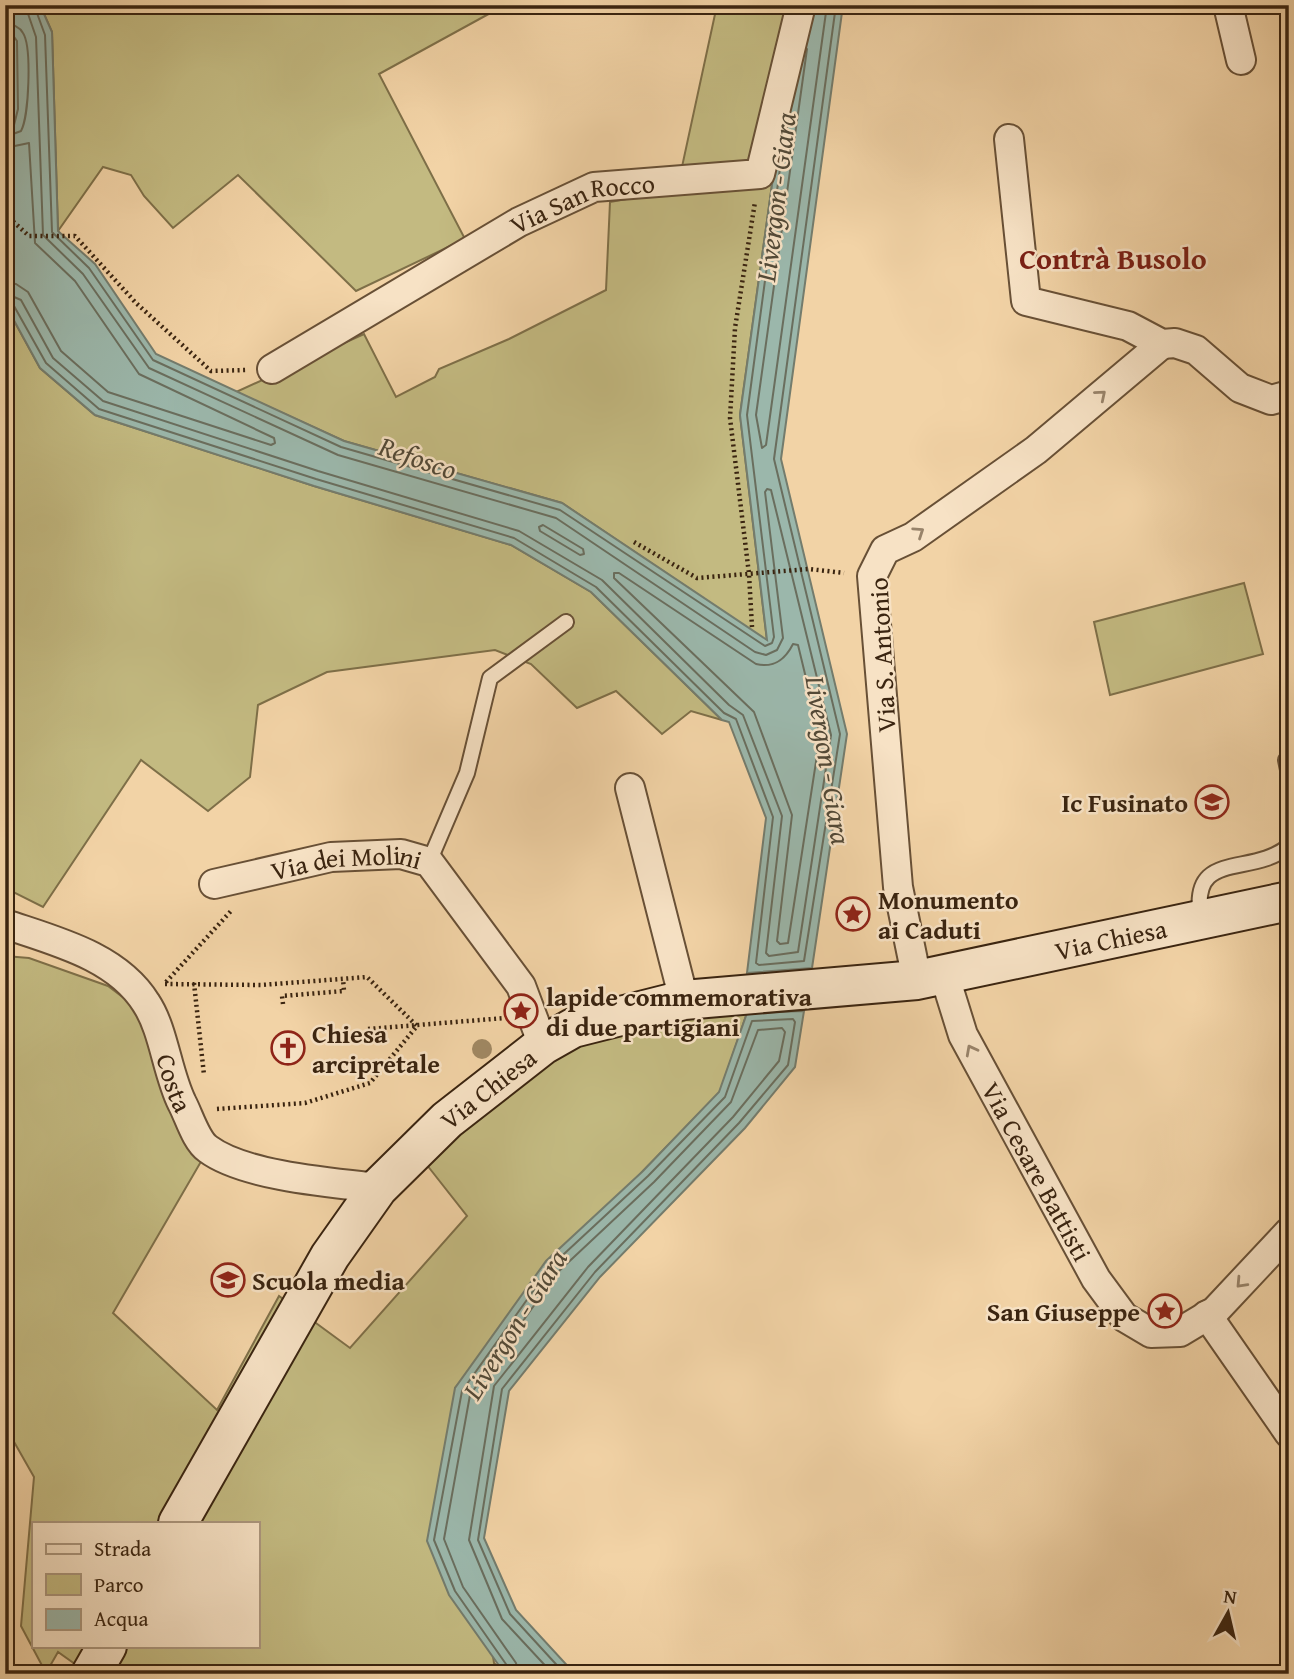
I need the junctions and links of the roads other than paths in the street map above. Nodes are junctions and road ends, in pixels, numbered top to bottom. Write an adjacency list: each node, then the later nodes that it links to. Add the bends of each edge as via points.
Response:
1 (801, 5): 6 (street, Via San Rocco, via 760,174 594,187 519,222)
2 (1228, 5): 3 (street)
3 (1241, 60)
4 (1009, 139): 5 (street, via 1026,302 1128,326)
5 (1162, 344): 7 (street, via 1196,350 1240,388 1271,400); 16 (street, Via S. Antonio, one-way to 5, via 898,887 873,576 885,550 913,537 1036,450)
6 (271, 369)
7 (1289, 395)
8 (566, 622): 11 (lane, via 490,678 467,773)
9 (631, 788): 17 (street)
10 (1289, 846): 14 (lane, via 1275,858 1213,871 1202,882 1198,900)
11 (429, 862): 12 (street, Via dei Molini, via 401,854 331,857); 18 (street, Via dei Molini, via 521,986)
12 (225, 881)
13 (1289, 901): 14 (main road, Via Chiesa)
14 (1201, 920): 16 (main road, Via Chiesa)
15 (5, 924): 19 (street, Costa, via 118,970 147,1004 179,1097 206,1148 264,1170)
16 (930, 977): 17 (main road, Via Chiesa); 21 (street, Via Cesare Battisti, one-way to 16, via 1180,1332 1151,1333 1124,1317 1096,1279)
17 (684, 1000): 18 (main road, Via Chiesa, via 573,1028)
18 (538, 1030): 19 (main road, Via Chiesa)
19 (378, 1188): 23 (main road, Via Chiesa, via 330,1256)
20 (1289, 1232): 21 (street, Via Cesare Battisti, one-way to 21)
21 (1207, 1315): 22 (street)
22 (1289, 1433)
23 (179, 1522)
24 (106, 1648): 25 (main road)
25 (90, 1674)

